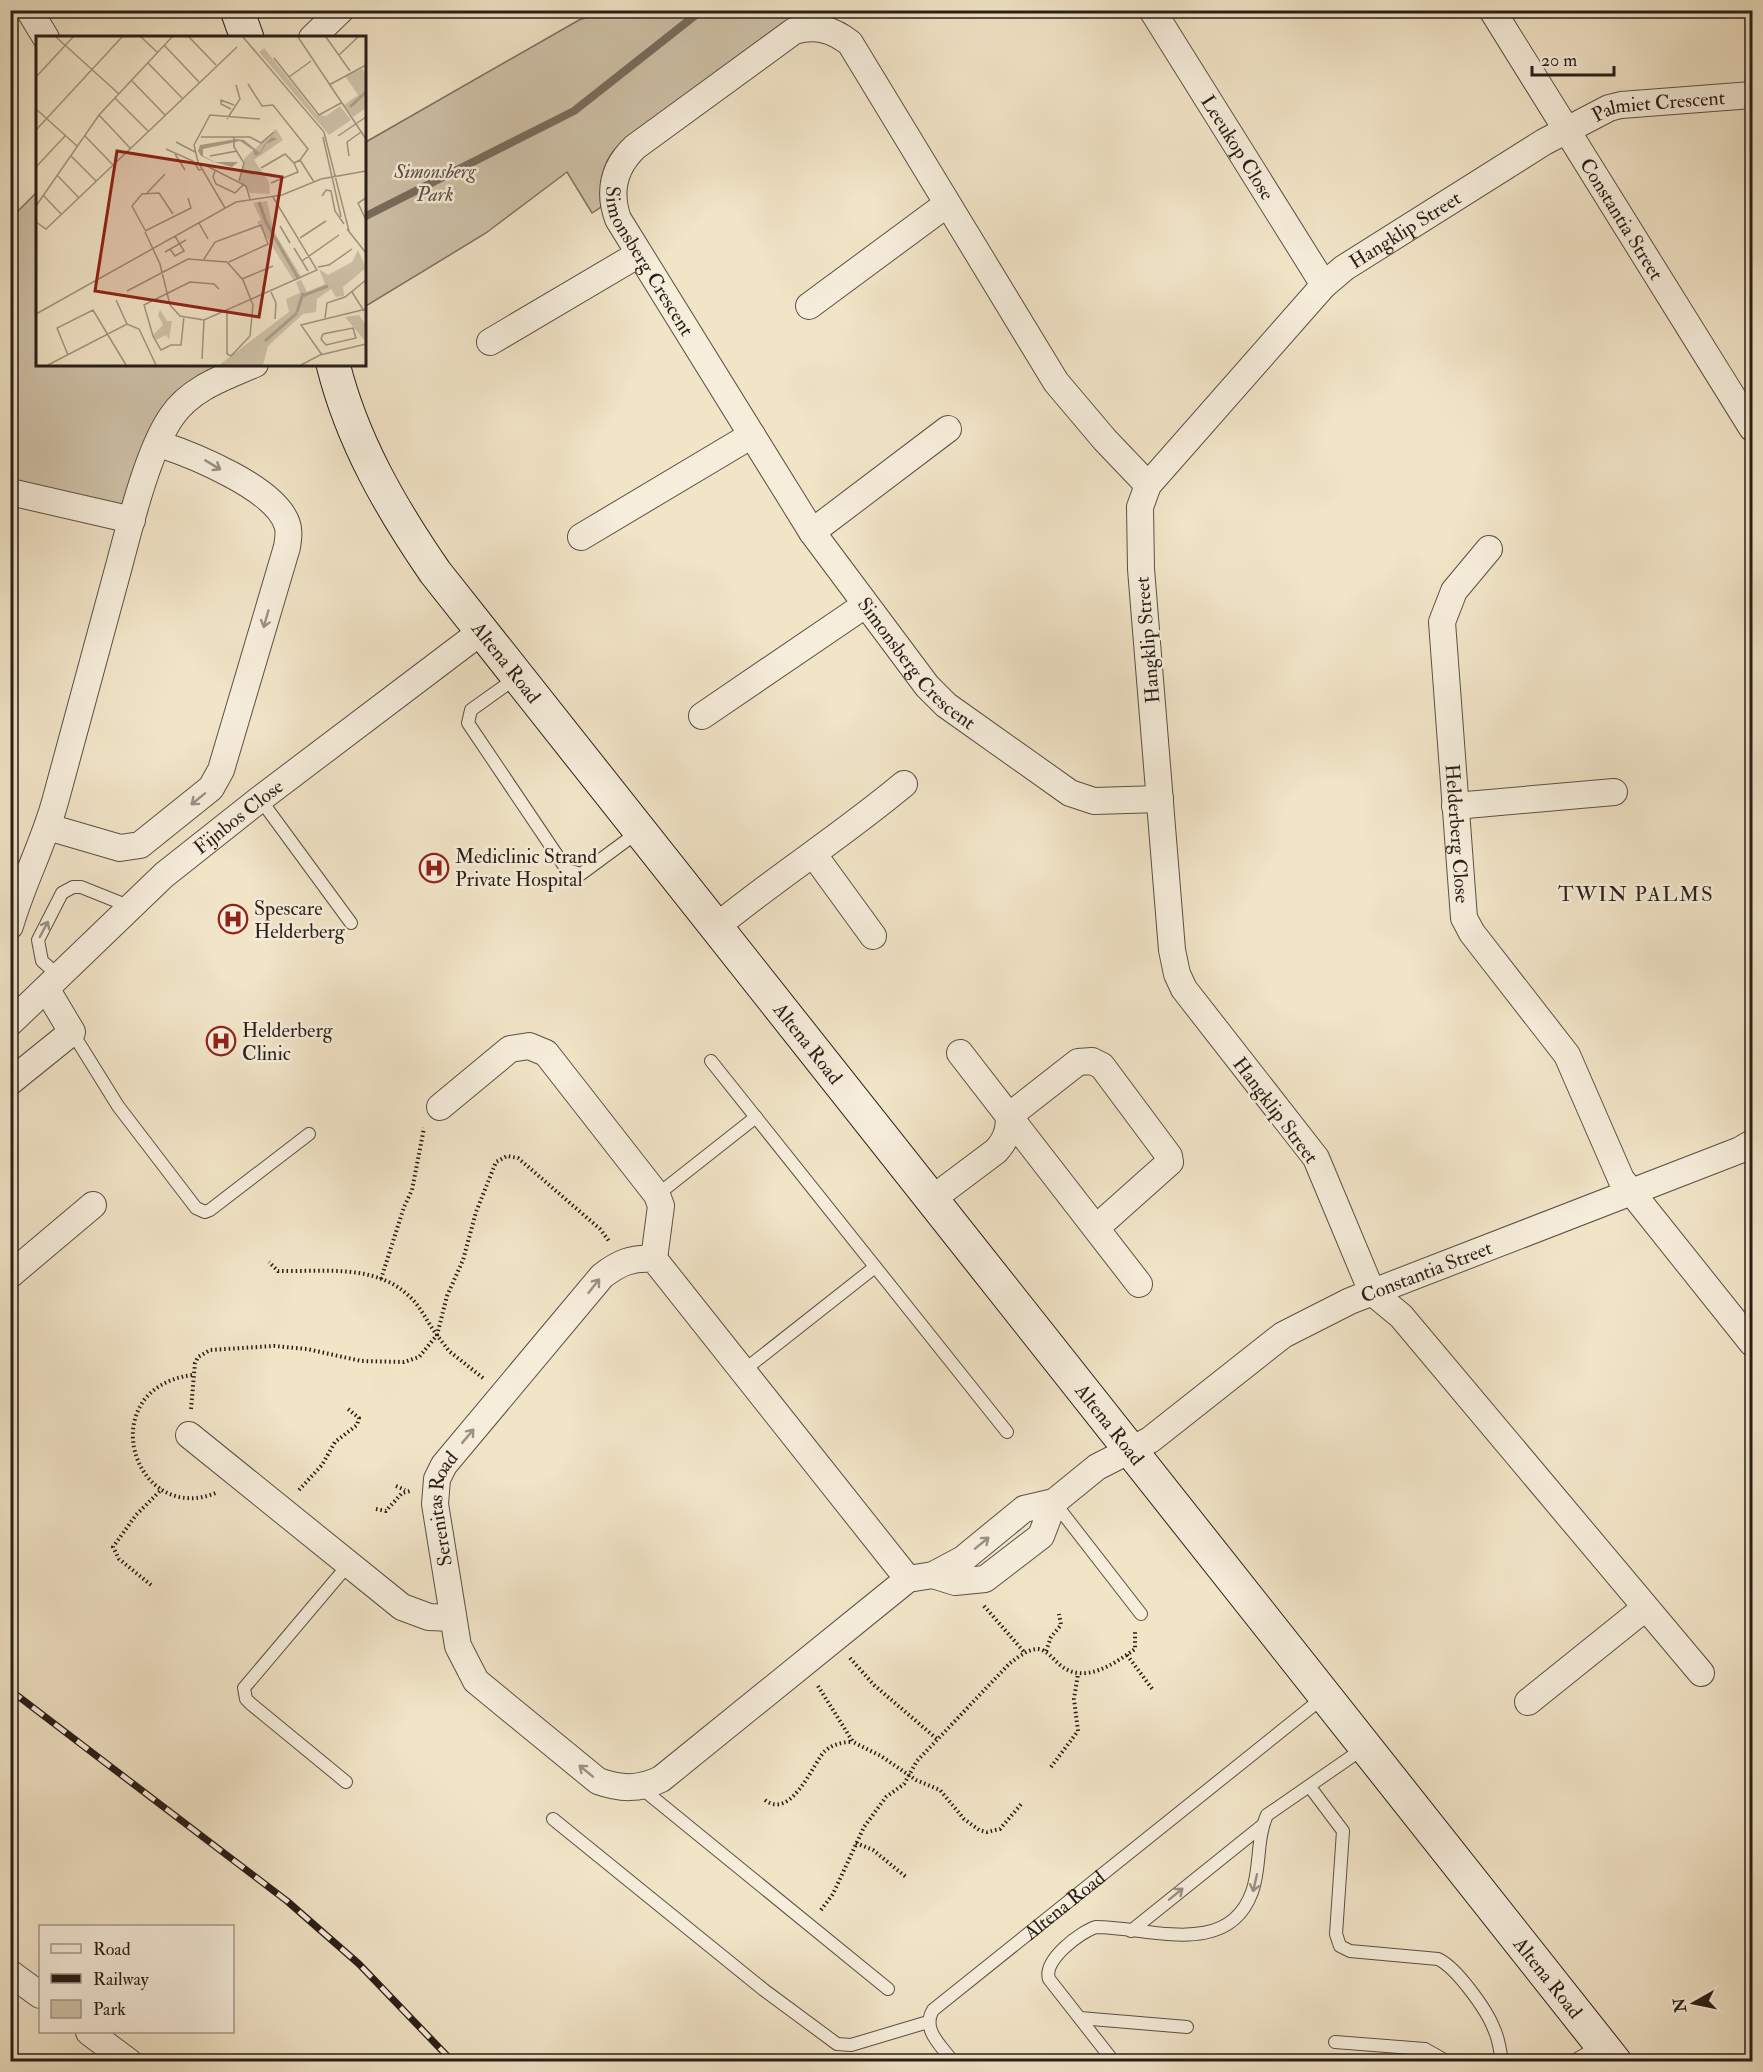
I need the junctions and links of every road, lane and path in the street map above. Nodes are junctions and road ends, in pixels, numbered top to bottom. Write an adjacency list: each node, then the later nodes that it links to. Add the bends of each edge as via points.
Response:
1 (29, 10): 6 (street)
2 (237, 10): 7 (street)
3 (341, 10): 8 (street)
4 (1152, 10): 13 (street, Leeukop Close)
5 (1492, 10): 10 (street, Constantia Street)
6 (45, 36)
7 (246, 36)
8 (314, 36)
9 (1752, 95): 10 (street, Palmiet Crescent, via 1621,105)
10 (1567, 130): 13 (street, Hangklip Street, via 1354,262); 18 (street, Constantia Street)
11 (947, 204): 12 (street, Simonsberg Crescent, via 850,43 825,28 804,28 775,44 635,147 620,164 613,186 614,208); 14 (street); 22 (street, Simonsberg Crescent, via 1056,382)
12 (639, 254): 15 (street); 20 (street, Simonsberg Crescent)
13 (1324, 285): 22 (street, Hangklip Street)
14 (809, 306)
15 (490, 342)
16 (250, 366): 21 (street, via 210,383 183,402)
17 (334, 366): 29 (street, Altena Road, via 355,432 390,504 435,572)
18 (1749, 414)
19 (948, 429): 25 (street)
20 (752, 435): 25 (street, Simonsberg Crescent); 26 (street)
21 (159, 444): 24 (street); 37 (street, one-way to 37, via 202,459 267,497 287,524 287,547 221,770 210,788 131,849)
22 (1148, 485): 35 (street, Hangklip Street, via 1140,507 1141,569)
23 (10, 492): 24 (street)
24 (132, 520): 37 (street)
25 (812, 532): 28 (street, Simonsberg Crescent)
26 (581, 537)
27 (1490, 549): 36 (street, Helderberg Close, via 1454,591 1442,622)
28 (865, 605): 31 (street); 35 (street, Simonsberg Crescent, via 911,668 946,705 1070,793 1094,801)
29 (483, 632): 30 (street, Altena Road); 34 (street, Fijnbos Close)
30 (518, 676): 38 (street, Altena Road); 38 (lane, via 471,710 468,723 567,870 581,874)
31 (702, 716)
32 (904, 784): 39 (street)
33 (1614, 792): 36 (street)
34 (260, 799): 40 (street, Fijnbos Close, via 164,875); 41 (lane)
35 (1160, 799): 68 (street, Hangklip Street, via 1177,974 1193,1003 1316,1158)
36 (1455, 806): 56 (street, Helderberg Close, via 1462,904 1472,933 1567,1056 1621,1179)
37 (48, 827): 42 (street)
38 (640, 831): 43 (street, Altena Road)
39 (814, 855): 43 (street); 44 (street)
40 (132, 907): 45 (street, Fijnbos Close); 45 (lane, one-way to 40, via 42,961 38,940 62,893 81,887)
41 (351, 923)
42 (10, 926)
43 (716, 927): 58 (street, Altena Road)
44 (873, 936)
45 (54, 984): 46 (street, Fijnbos Close); 47 (street)
46 (10, 1023)
47 (72, 1032): 50 (street); 54 (lane, via 118,1106 200,1211 210,1210)
48 (960, 1053): 52 (street)
49 (711, 1061): 53 (lane)
50 (10, 1082)
51 (440, 1107): 57 (street, via 510,1049 535,1047 546,1053); 66 (path, via 423,1129 412,1190)
52 (1009, 1116): 58 (street, via 1004,1143); 60 (street); 60 (street, via 1078,1062 1092,1061 1102,1066 1170,1162)
53 (756, 1117): 57 (lane); 64 (lane)
54 (309, 1134)
55 (1752, 1143): 56 (street, Constantia Street)
56 (1631, 1192): 68 (street, Constantia Street); 70 (street, Helderberg Close)
57 (657, 1195): 61 (street, via 661,1206)
58 (932, 1199): 76 (street, Altena Road)
59 (93, 1205): 65 (street)
60 (1096, 1228): 67 (street)
61 (654, 1259): 63 (street); 71 (street)
62 (269, 1262): 66 (path, via 278,1271 349,1271)
63 (620, 1263): 69 (path, via 600,1228 518,1158 502,1157 493,1169 476,1212); 72 (street, Serenitas Road, one-way to 63, via 602,1276)
64 (875, 1267): 71 (lane); 74 (lane)
65 (10, 1275)
66 (381, 1279): 69 (path, via 402,1289)
67 (1139, 1284)
68 (1372, 1292): 76 (street, Constantia Street, via 1283,1335 1150,1440); 88 (street, via 1401,1316)
69 (437, 1335): 72 (path, via 449,1351); 75 (path, via 419,1357 404,1362 361,1362 290,1347 210,1350 195,1363)
70 (1752, 1343)
71 (743, 1371): 85 (street)
72 (503, 1394): 80 (street, Serenitas Road, one-way to 72, via 436,1479 444,1465)
73 (348, 1409): 83 (path, via 358,1418 357,1425 335,1442 322,1465)
74 (1007, 1432)
75 (189, 1435): 83 (street)
76 (1130, 1450): 81 (street, Serenitas Road, via 1096,1467); 100 (street, Altena Road)
77 (396, 1486): 79 (path)
78 (162, 1489): 87 (path, via 136,1515 113,1547 119,1559)
79 (406, 1491): 80 (path); 82 (path, via 386,1511)
80 (435, 1492): 91 (street, Serenitas Road)
81 (1054, 1502): 85 (street, Serenitas Road, one-way to 81, via 963,1559 1024,1509); 86 (street, Serenitas Road, via 1041,1536 985,1579); 90 (lane)
82 (376, 1509)
83 (282, 1511): 84 (street)
84 (348, 1565): 91 (street, via 411,1612); 107 (lane, via 244,1688 251,1704)
85 (921, 1577): 86 (street); 92 (street, Serenitas Road)
86 (970, 1582): 94 (path, via 981,1604)
87 (151, 1585)
88 (1645, 1608): 97 (street); 101 (street)
89 (1059, 1614): 93 (path, via 1061,1625)
90 (1142, 1614): 95 (path, via 1136,1618 1135,1649)
91 (453, 1618): 108 (street, Serenitas Road, one-way to 91, via 621,1788 598,1781 476,1681 458,1646)
92 (833, 1639): 96 (street, Serenitas Road); 102 (path, via 874,1685)
93 (1046, 1652): 94 (path, via 1037,1649); 98 (path, via 1061,1666)
94 (1025, 1653): 102 (path, via 1009,1664)
95 (1127, 1655): 98 (path, via 1089,1674); 99 (path)
96 (799, 1666): 103 (path, via 813,1676); 108 (street, Serenitas Road, via 670,1772)
97 (1701, 1673)
98 (1078, 1674): 105 (path, via 1074,1699 1078,1731)
99 (1154, 1690)
100 (1325, 1696): 104 (street, Altena Road); 122 (lane, Altena Road, via 933,2010)
101 (1528, 1702)
102 (937, 1739): 106 (path)
103 (853, 1742): 106 (path); 110 (path, via 837,1744 824,1752 809,1779 793,1796 774,1805)
104 (1365, 1747): 109 (lane); 126 (street, Altena Road)
105 (1051, 1767)
106 (910, 1775): 111 (path, via 946,1794 969,1824 987,1832 1000,1828); 114 (path, via 886,1797)
107 (346, 1782)
108 (640, 1787): 116 (lane)
109 (1310, 1787): 113 (lane, via 1272,1810); 131 (lane, via 1343,1831 1335,1934 1340,1946 1350,1951 1438,1959 1449,1966 1486,2013 1499,2042)
110 (765, 1800)
111 (1023, 1802)
112 (554, 1819): 122 (lane, via 764,1990 837,2044 851,2045)
113 (1263, 1825): 117 (lane, one-way to 113); 117 (lane, one-way to 117, via 1252,1892 1232,1921 1204,1934)
114 (856, 1843): 115 (path, via 873,1850); 116 (path, via 833,1894)
115 (906, 1877)
116 (808, 1924): 119 (lane)
117 (1131, 1931): 121 (lane, via 1092,1928 1049,1963 1049,1979)
118 (10, 1973): 120 (street)
119 (888, 1989)
120 (39, 1994)
121 (1080, 2018): 123 (lane); 129 (lane)
122 (928, 2022): 127 (lane)
123 (1187, 2027)
124 (92, 2033): 128 (street)
125 (1335, 2042): 130 (lane, via 1425,2049)
126 (1608, 2053): 132 (lane)
127 (952, 2060)
128 (129, 2061)
129 (1114, 2061)
130 (1448, 2061)
131 (1502, 2061)
132 (1572, 2061)

